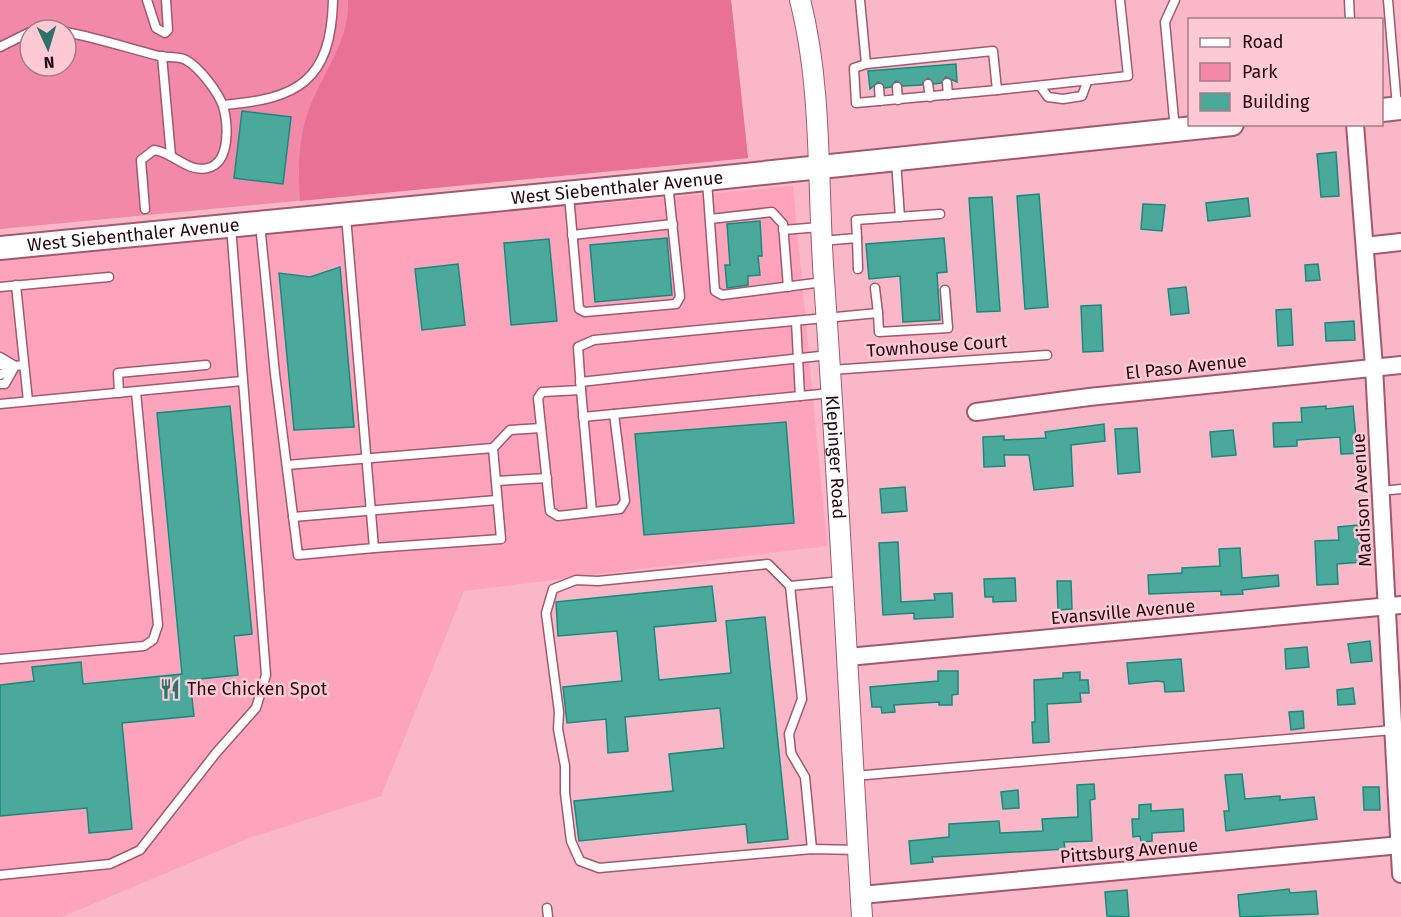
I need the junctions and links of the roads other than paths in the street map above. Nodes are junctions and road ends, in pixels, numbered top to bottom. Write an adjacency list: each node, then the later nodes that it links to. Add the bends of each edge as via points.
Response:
1 (147, 0): 2 (lane, via 156,28 165,33)
2 (166, 0)
3 (333, 0): 27 (lane, via 325,50 312,76 293,92 276,98)
4 (800, 0): 34 (street, Klepinger Road, via 811,56)
5 (860, 0): 15 (lane)
6 (1120, 0): 16 (lane, via 1128,76)
7 (1175, 0): 31 (lane, via 1165,22)
8 (1349, 0): 10 (lane)
9 (1388, 0): 28 (lane)
10 (1350, 18)
11 (78, 35): 14 (lane)
12 (18, 38): 13 (lane)
13 (0, 47)
14 (162, 56): 27 (lane, via 186,60); 32 (lane)
15 (866, 64): 22 (lane, via 877,67 944,61 993,51); 26 (lane, via 854,68 856,103)
16 (1087, 82): 19 (lane); 19 (lane, via 1082,96 1063,99 1048,97)
17 (946, 83): 23 (lane)
18 (928, 84): 24 (lane)
19 (1040, 86): 22 (lane)
20 (897, 87): 25 (lane)
21 (879, 88): 26 (lane)
22 (997, 90): 23 (lane)
23 (948, 95): 24 (lane)
24 (930, 97): 25 (lane)
25 (898, 100): 26 (lane)
26 (880, 101)
27 (223, 105): 32 (lane, via 225,142 216,164 191,168)
28 (1393, 109)
29 (1213, 126): 31 (main road, West Siebenthaler Avenue)
30 (1355, 126): 51 (street, Madison Avenue)
31 (1175, 130): 33 (main road, West Siebenthaler Avenue)
32 (171, 156): 38 (lane, via 154,150 141,160)
33 (895, 158): 34 (main road, West Siebenthaler Avenue); 41 (lane)
34 (817, 166): 35 (main road, West Siebenthaler Avenue); 47 (street, Klepinger Road)
35 (707, 179): 36 (main road, West Siebenthaler Avenue); 42 (lane)
36 (668, 183): 37 (main road, West Siebenthaler Avenue); 44 (lane)
37 (569, 193): 40 (main road, West Siebenthaler Avenue); 48 (lane)
38 (145, 209)
39 (940, 214): 41 (lane)
40 (345, 215): 43 (main road, West Siebenthaler Avenue); 88 (lane)
41 (900, 217): 49 (lane, via 856,220)
42 (710, 219): 46 (lane, via 772,212 783,224); 57 (lane, via 715,291 722,295)
43 (260, 223): 45 (main road, West Siebenthaler Avenue); 89 (lane)
44 (673, 225): 48 (lane); 48 (lane, via 680,297 676,304 585,312 579,309)
45 (231, 226): 52 (main road, West Siebenthaler Avenue); 74 (lane)
46 (783, 230): 47 (lane); 57 (lane)
47 (821, 234): 49 (lane); 55 (street, Klepinger Road)
48 (572, 235)
49 (857, 238): 53 (lane)
50 (1401, 242): 51 (street)
51 (1365, 246): 72 (street, Madison Avenue)
52 (0, 248)
53 (858, 269)
54 (109, 277): 56 (lane)
55 (824, 282): 57 (lane); 62 (street, Klepinger Road)
56 (16, 285): 58 (lane); 69 (lane)
57 (788, 286)
58 (0, 287)
59 (875, 288): 61 (lane)
60 (945, 290): 61 (lane, via 948,328 879,332)
61 (878, 314): 62 (lane)
62 (826, 318): 63 (lane); 67 (street, Klepinger Road)
63 (796, 321): 66 (lane); 76 (lane, via 594,340 578,347)
64 (1047, 355): 67 (lane, Townhouse Court)
65 (0, 357): 69 (lane)
66 (797, 358): 67 (lane, Townhouse Court); 76 (lane, Townhouse Court); 80 (lane)
67 (830, 363): 79 (street, Klepinger Road)
68 (0, 365): 69 (lane)
69 (20, 365): 73 (lane); 75 (lane); 81 (lane)
70 (206, 365): 78 (lane, via 118,373)
71 (1401, 365): 72 (street, El Paso Avenue)
72 (1374, 367): 83 (street, El Paso Avenue); 93 (street, Madison Avenue)
73 (0, 375)
74 (242, 381): 77 (lane); 110 (lane, via 266,675 256,708 140,850 110,864)
75 (0, 384)
76 (581, 386): 85 (lane); 86 (lane, Townhouse Court, via 542,392 538,398)
77 (136, 392): 78 (lane); 103 (lane, via 158,624 153,640 144,646)
78 (120, 393): 81 (lane)
79 (832, 393): 80 (lane); 99 (street, Klepinger Road)
80 (800, 396): 84 (lane)
81 (28, 402): 82 (lane)
82 (0, 404)
83 (976, 412)
84 (614, 414): 85 (lane); 96 (lane, via 625,501 620,509)
85 (583, 417): 96 (lane)
86 (541, 428): 87 (lane, via 510,430); 90 (lane)
87 (493, 448): 88 (lane); 91 (lane)
88 (366, 458): 89 (lane); 95 (lane)
89 (286, 465): 97 (lane)
90 (547, 478): 91 (lane); 96 (lane, via 550,511 558,516)
91 (496, 481): 94 (lane)
92 (1401, 489): 93 (lane)
93 (1381, 491): 101 (street, Madison Avenue)
94 (497, 500): 95 (lane); 98 (lane, via 501,539)
95 (371, 510): 97 (lane); 98 (lane)
96 (592, 512)
97 (293, 517): 98 (lane, via 298,555)
98 (374, 548)
99 (843, 580): 100 (lane); 102 (street, Klepinger Road)
100 (790, 586): 107 (lane, via 802,699 789,734 791,753 805,777); 107 (lane, via 768,564 576,580 553,589 546,613 571,841 580,861 599,868)
101 (1394, 606): 102 (street, Evansville Avenue); 104 (street, Madison Avenue)
102 (848, 657): 105 (street, Klepinger Road)
103 (0, 659)
104 (1393, 730): 105 (lane); 106 (street, Madison Avenue)
105 (854, 777): 108 (street, Klepinger Road)
106 (1400, 845): 109 (street, Madison Avenue); 111 (street, Pittsburg Avenue)
107 (812, 849): 108 (lane)
108 (858, 850): 111 (street, Klepinger Road)
109 (1401, 874)
110 (0, 875)
111 (861, 895): 112 (street, Klepinger Road)
112 (862, 917)

